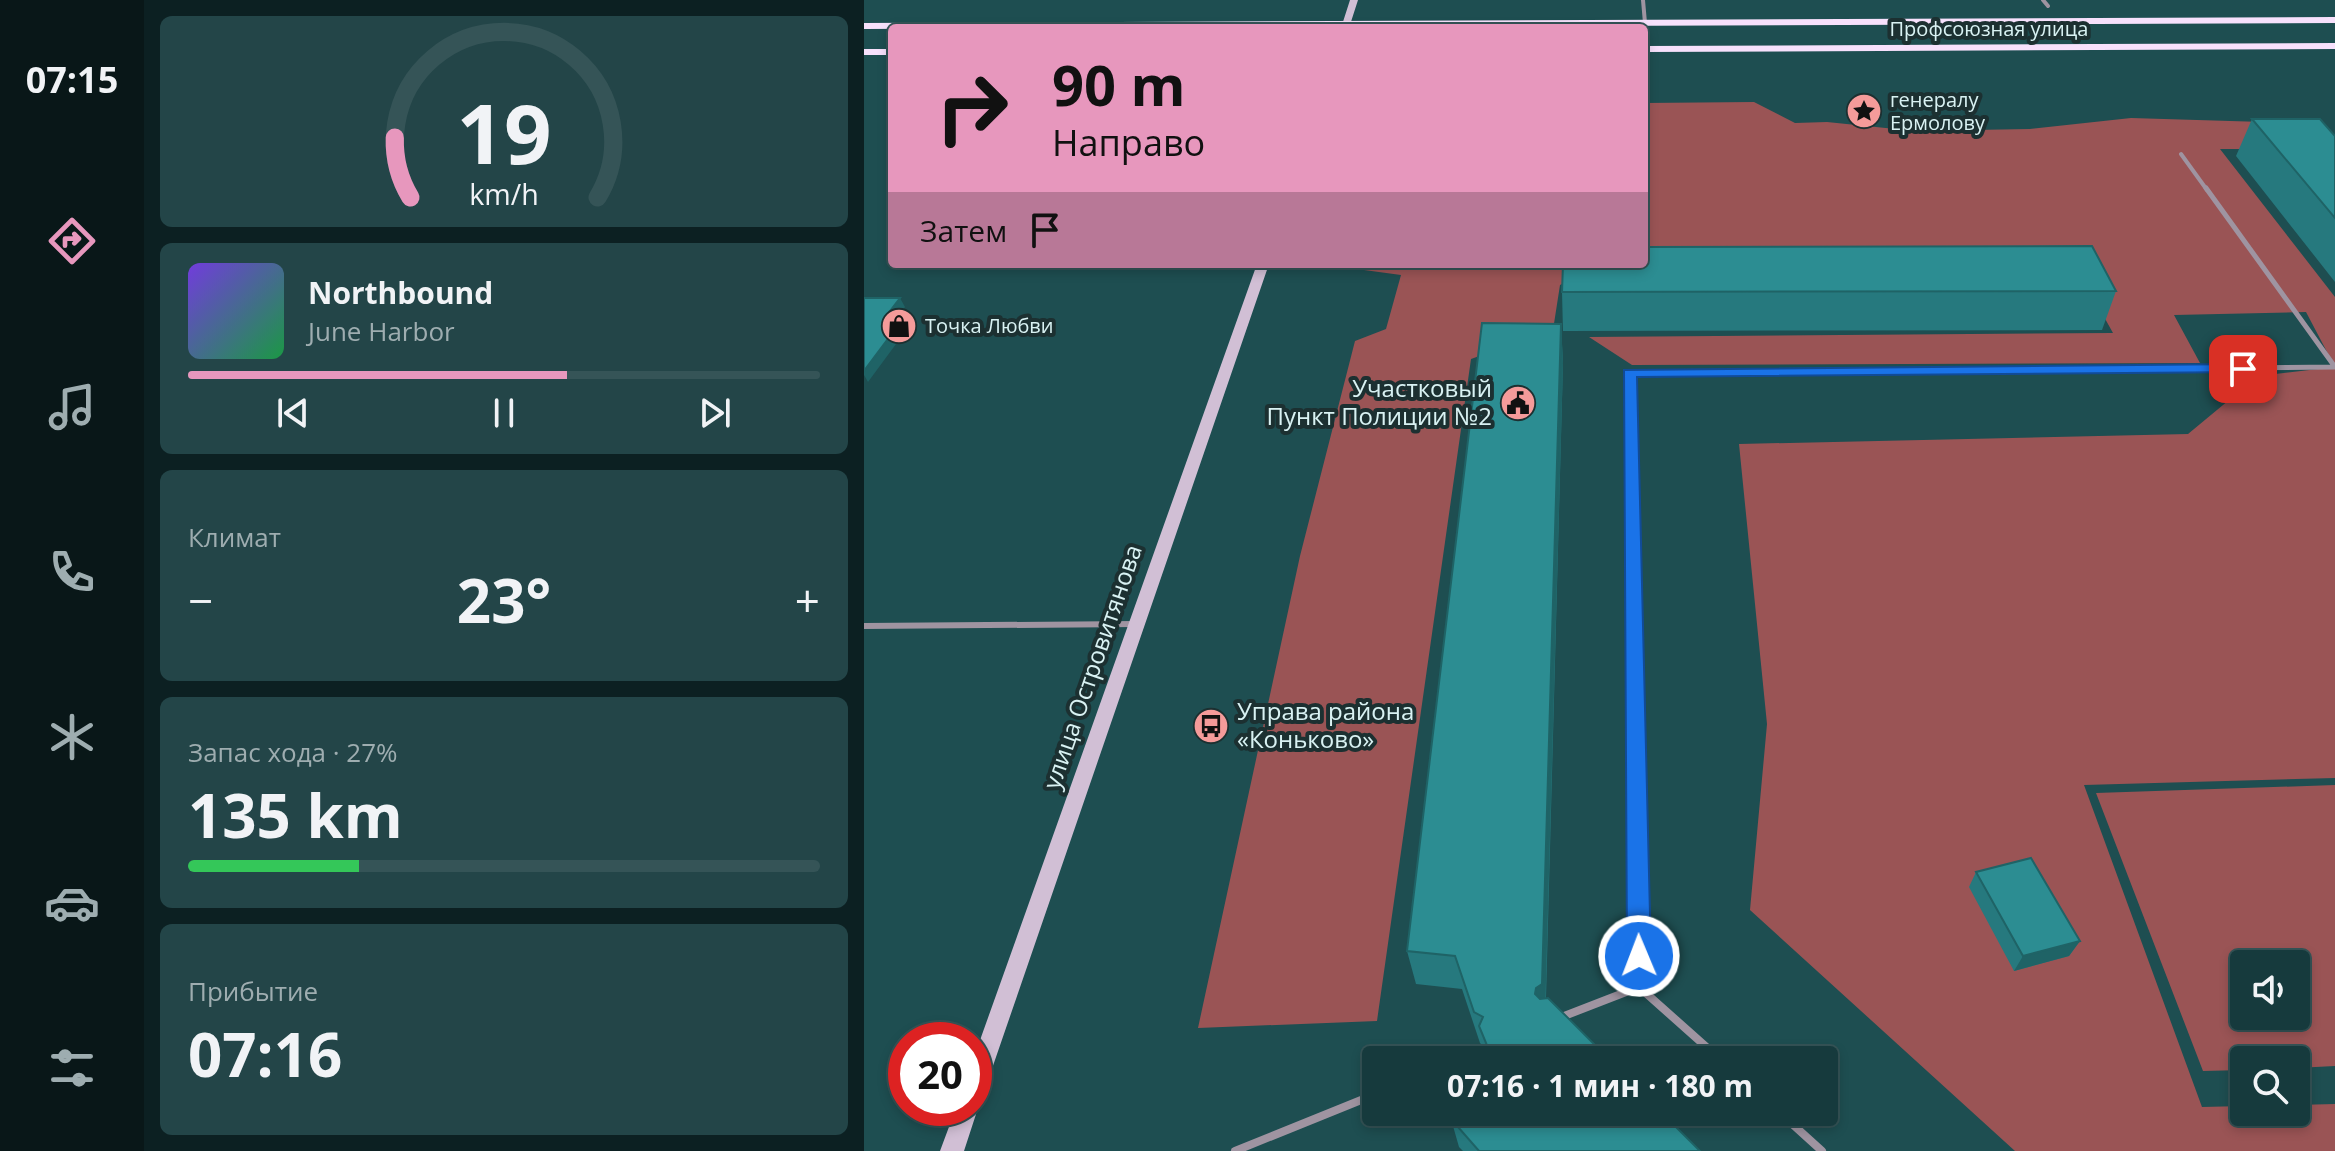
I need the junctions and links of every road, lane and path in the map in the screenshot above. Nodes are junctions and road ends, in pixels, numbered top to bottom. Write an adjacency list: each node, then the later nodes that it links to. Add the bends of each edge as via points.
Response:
1 (1354, 0): 7 (main road)
2 (1643, 0): 6 (lane)
3 (2043, 0): 4 (lane)
4 (2048, 6)
5 (2335, 20): 6 (main road, Профсоюзная улица)
6 (1645, 23): 8 (main road, Профсоюзная улица)
7 (1346, 24)
8 (1545, 24)
9 (864, 26): 10 (main road, Профсоюзная улица)
10 (888, 26)
11 (2335, 46): 12 (main road, Профсоюзная улица)
12 (1648, 49)
13 (864, 52): 14 (main road)
14 (888, 52)
15 (2181, 154): 17 (lane)
16 (1262, 268): 18 (main road, улица Островитянова)
17 (2335, 367): 20 (lane, via 1629,373)
18 (1139, 624): 19 (lane); 22 (main road, улица Островитянова)
19 (864, 626)
20 (1639, 987): 21 (lane); 23 (lane)
21 (1545, 1024)
22 (992, 1038)
23 (1705, 1046)
24 (1362, 1100): 28 (lane)
25 (961, 1126): 27 (main road)
26 (1794, 1126): 29 (lane)
27 (952, 1151)
28 (1235, 1151)
29 (1822, 1151)

